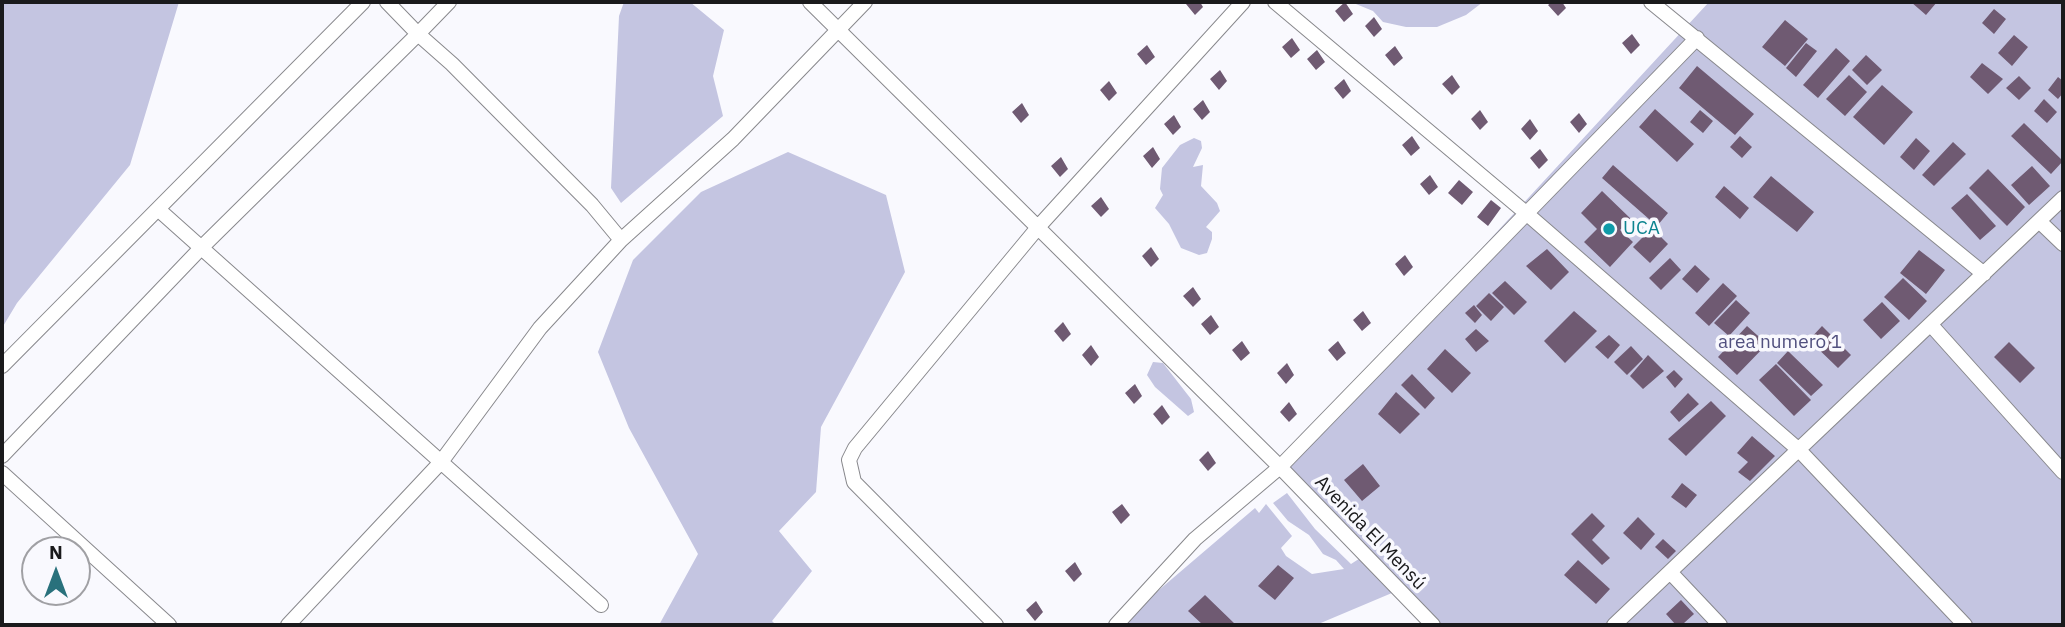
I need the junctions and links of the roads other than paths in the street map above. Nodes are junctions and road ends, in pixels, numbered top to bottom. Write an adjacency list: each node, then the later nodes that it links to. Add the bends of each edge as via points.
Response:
1 (363, 2): 13 (street)
2 (387, 2): 10 (street)
3 (449, 2): 10 (street)
4 (810, 2): 9 (street, Avenida El Mensú)
5 (865, 2): 9 (street)
6 (1242, 2): 16 (street)
7 (1275, 2): 14 (street)
8 (1651, 2): 11 (street)
9 (837, 29): 16 (street, Avenida El Mensú); 17 (street, via 733,139)
10 (418, 34): 17 (street, via 583,196); 19 (street)
11 (1697, 38): 14 (street); 20 (street)
12 (2063, 198): 15 (street)
13 (159, 210): 19 (street); 22 (street)
14 (1526, 213): 23 (street); 26 (street)
15 (2039, 221): 18 (street); 20 (street)
16 (1037, 228): 26 (street, Avenida El Mensú); 33 (street, via 855,447 849,460 854,482)
17 (621, 240): 25 (street, via 540,328)
18 (2063, 244)
19 (201, 248): 24 (street); 25 (street)
20 (1984, 275): 21 (street)
21 (1931, 325): 23 (street); 27 (street)
22 (2, 366)
23 (1799, 450): 29 (street); 38 (street)
24 (2, 456)
25 (441, 462): 30 (street); 32 (street)
26 (1280, 467): 34 (street, via 1195,539); 35 (street, Avenida El Mensú)
27 (2063, 472)
28 (2, 473): 31 (street)
29 (1670, 572): 36 (street); 37 (street)
30 (601, 605)
31 (169, 625)
32 (288, 625)
33 (996, 625)
34 (1116, 625)
35 (1433, 625)
36 (1614, 625)
37 (1720, 625)
38 (1965, 625)

